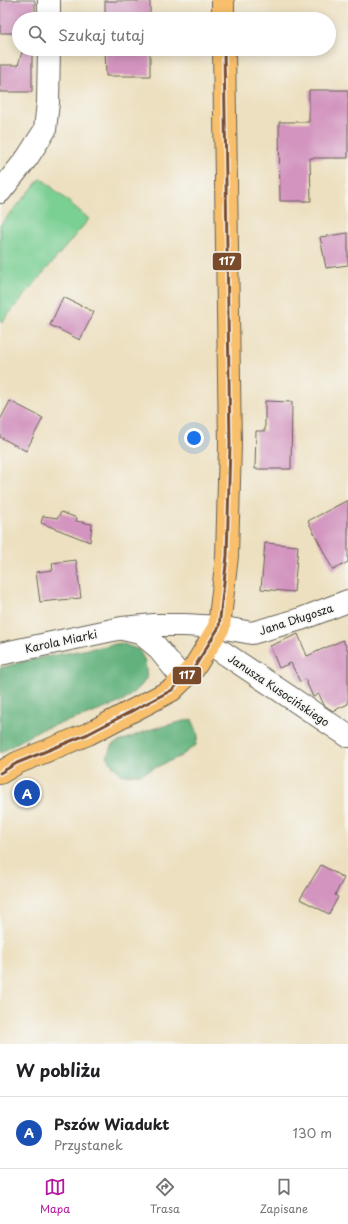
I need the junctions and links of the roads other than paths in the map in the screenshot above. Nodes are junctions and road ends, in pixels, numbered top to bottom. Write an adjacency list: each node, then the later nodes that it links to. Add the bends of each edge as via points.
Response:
1 (49, 0): 3 (street)
2 (223, 0): 4 (main road)
3 (49, 12)
4 (223, 12)
5 (49, 56): 7 (street, via 45,130)
6 (224, 56): 10 (main road, via 230,444 227,556)
7 (0, 192)
8 (348, 601): 10 (street, Jana Długosza, via 301,619 252,633)
9 (122, 628): 10 (street, Karola Miarki, via 184,625); 11 (street, Karola Miarki); 12 (street, Karola Miarki, via 140,633 156,646)
10 (214, 635): 12 (main road, via 194,668); 13 (street, Janusza Kusocińskiego)
11 (0, 654)
12 (182, 679): 14 (main road, via 172,690 88,734)
13 (348, 736)
14 (8, 768)

